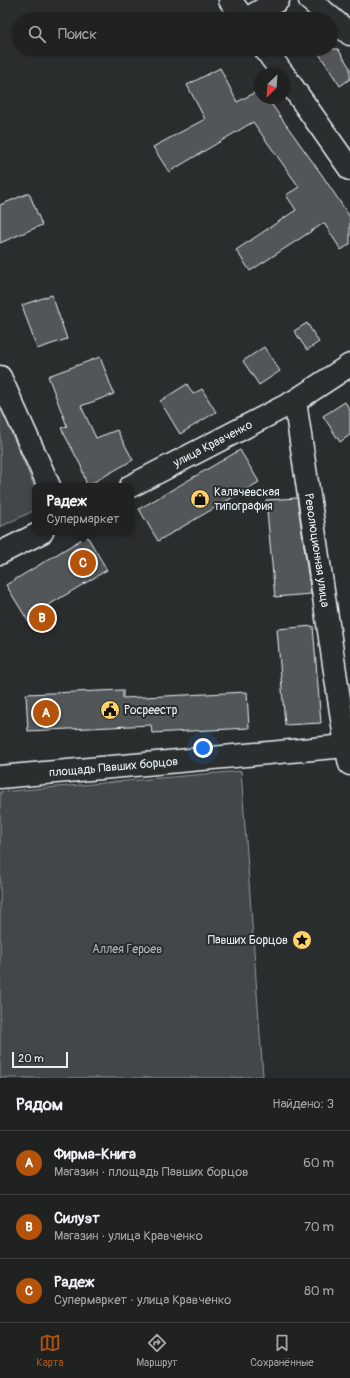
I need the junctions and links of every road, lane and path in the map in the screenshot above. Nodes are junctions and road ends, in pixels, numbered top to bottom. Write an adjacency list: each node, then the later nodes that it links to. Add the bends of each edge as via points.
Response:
1 (230, 0): 4 (street)
2 (278, 0): 5 (street)
3 (310, 0): 6 (street)
4 (239, 12)
5 (257, 12)
6 (324, 12)
7 (338, 24): 8 (street)
8 (350, 34)
9 (270, 56): 10 (street)
10 (279, 68)
11 (290, 83): 12 (street)
12 (350, 168)
13 (350, 365): 15 (street)
14 (0, 377): 16 (street)
15 (295, 401): 17 (street, улица Кравченко); 20 (street, Революционная улица)
16 (48, 483)
17 (134, 484)
18 (36, 535): 19 (street)
19 (0, 553)
20 (348, 755): 21 (street, площадь Павших борцов)
21 (0, 777)

